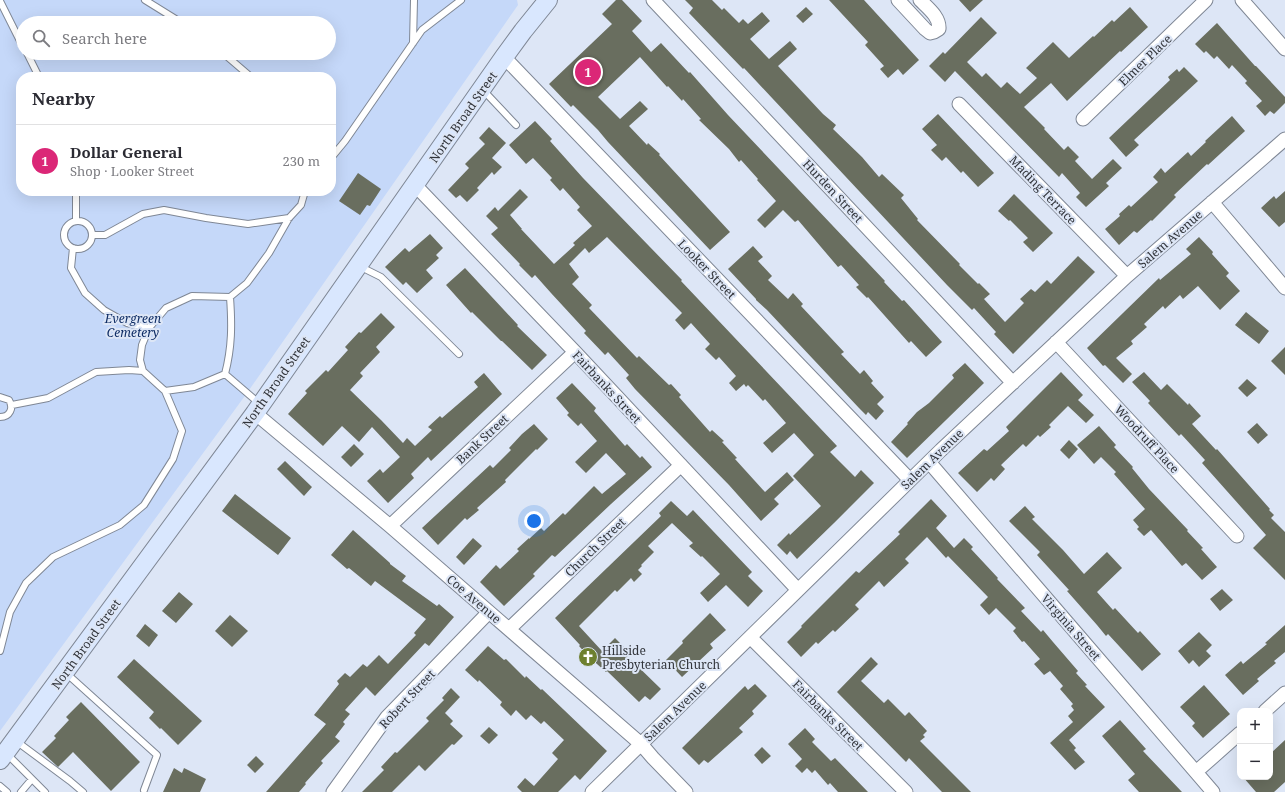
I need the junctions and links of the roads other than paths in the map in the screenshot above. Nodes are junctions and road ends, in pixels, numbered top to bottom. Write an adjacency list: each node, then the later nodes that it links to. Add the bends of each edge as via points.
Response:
1 (145, 0): 11 (lane)
2 (414, 0): 13 (lane)
3 (461, 0): 13 (lane, via 422,30)
4 (548, 0): 15 (main road, North Broad Street)
5 (653, 0): 44 (street, Hurden Street)
6 (898, 0): 7 (street, via 925,29 930,33 934,32 939,29 940,23)
7 (920, 0)
8 (1206, 0): 22 (street, Elmer Place)
9 (1242, 0): 14 (street)
10 (0, 1): 12 (lane)
11 (171, 16)
12 (16, 33)
13 (413, 43): 25 (lane)
14 (1285, 49)
15 (504, 57): 20 (main road, North Broad Street); 52 (street, Looker Street)
16 (30, 60): 18 (lane)
17 (231, 60): 19 (lane)
18 (37, 72)
19 (245, 72)
20 (482, 89): 23 (lane); 26 (main road, North Broad Street)
21 (959, 104): 35 (street, Mading Terrace)
22 (1083, 119)
23 (516, 125)
24 (1285, 139): 29 (street, Salem Avenue)
25 (336, 152)
26 (415, 185): 34 (main road, North Broad Street); 40 (street, Fairbanks Street)
27 (76, 196): 31 (lane)
28 (304, 196): 30 (lane, via 301,205)
29 (1212, 202): 35 (street, Salem Avenue); 36 (street)
30 (289, 218): 32 (lane, via 248,224 164,210 144,214 105,235); 37 (lane, via 256,271 247,283)
31 (76, 221): 32 (lane, via 88,226); 33 (lane, via 68,225 64,233 66,242)
32 (92, 235): 33 (lane, via 86,246)
33 (73, 248): 38 (lane, via 71,268 85,293 104,310 128,323)
34 (358, 266): 41 (lane, via 381,277); 48 (main road, North Broad Street)
35 (1127, 276): 39 (street, Salem Avenue)
36 (1285, 288)
37 (230, 297): 38 (lane, via 192,296 166,308); 43 (lane, via 230,354)
38 (149, 328): 42 (lane, via 142,345 140,360)
39 (1056, 342): 44 (street, Salem Avenue); 54 (street, Woodruff Place)
40 (575, 352): 51 (street, Fairbanks Street); 53 (street, Bank Street)
41 (459, 354)
42 (143, 370): 45 (lane); 47 (lane, via 96,372 48,398)
43 (225, 374): 45 (lane, via 194,387); 48 (lane, via 253,398)
44 (1013, 383): 50 (street, Salem Avenue)
45 (165, 391): 59 (lane, via 182,431 173,459 158,484 144,505 120,525 53,557 26,584 10,612)
46 (0, 397): 47 (lane, via 9,400)
47 (12, 405): 49 (lane, via 8,415)
48 (258, 409): 53 (street, Coe Avenue); 60 (main road, North Broad Street)
49 (0, 417)
50 (929, 462): 52 (street, Salem Avenue); 66 (street, Virginia Street)
51 (681, 465): 55 (street, Fairbanks Street); 57 (street, Church Street)
52 (910, 480): 55 (street, Salem Avenue)
53 (390, 526): 56 (street, Coe Avenue)
54 (1237, 536)
55 (798, 590): 58 (street, Salem Avenue)
56 (489, 612): 57 (street, Coe Avenue); 74 (street, Robert Street, via 387,718)
57 (509, 629): 64 (street, Coe Avenue)
58 (750, 637): 64 (street, Salem Avenue); 77 (street, Fairbanks Street)
59 (0, 651)
60 (65, 672): 65 (main road, North Broad Street); 69 (lane, via 157,755)
61 (1285, 693): 62 (street)
62 (1268, 708)
63 (1237, 736): 66 (street)
64 (641, 744): 75 (street, Salem Avenue); 76 (street, Coe Avenue)
65 (7, 751): 67 (lane); 73 (lane, via 70,781)
66 (1196, 772): 78 (street, Virginia Street)
67 (32, 779): 71 (lane); 72 (lane)
68 (0, 786): 70 (lane)
69 (144, 790)
70 (7, 792)
71 (21, 792)
72 (46, 792)
73 (83, 792)
74 (332, 792)
75 (592, 792)
76 (686, 792)
77 (906, 792)
78 (1213, 792)

